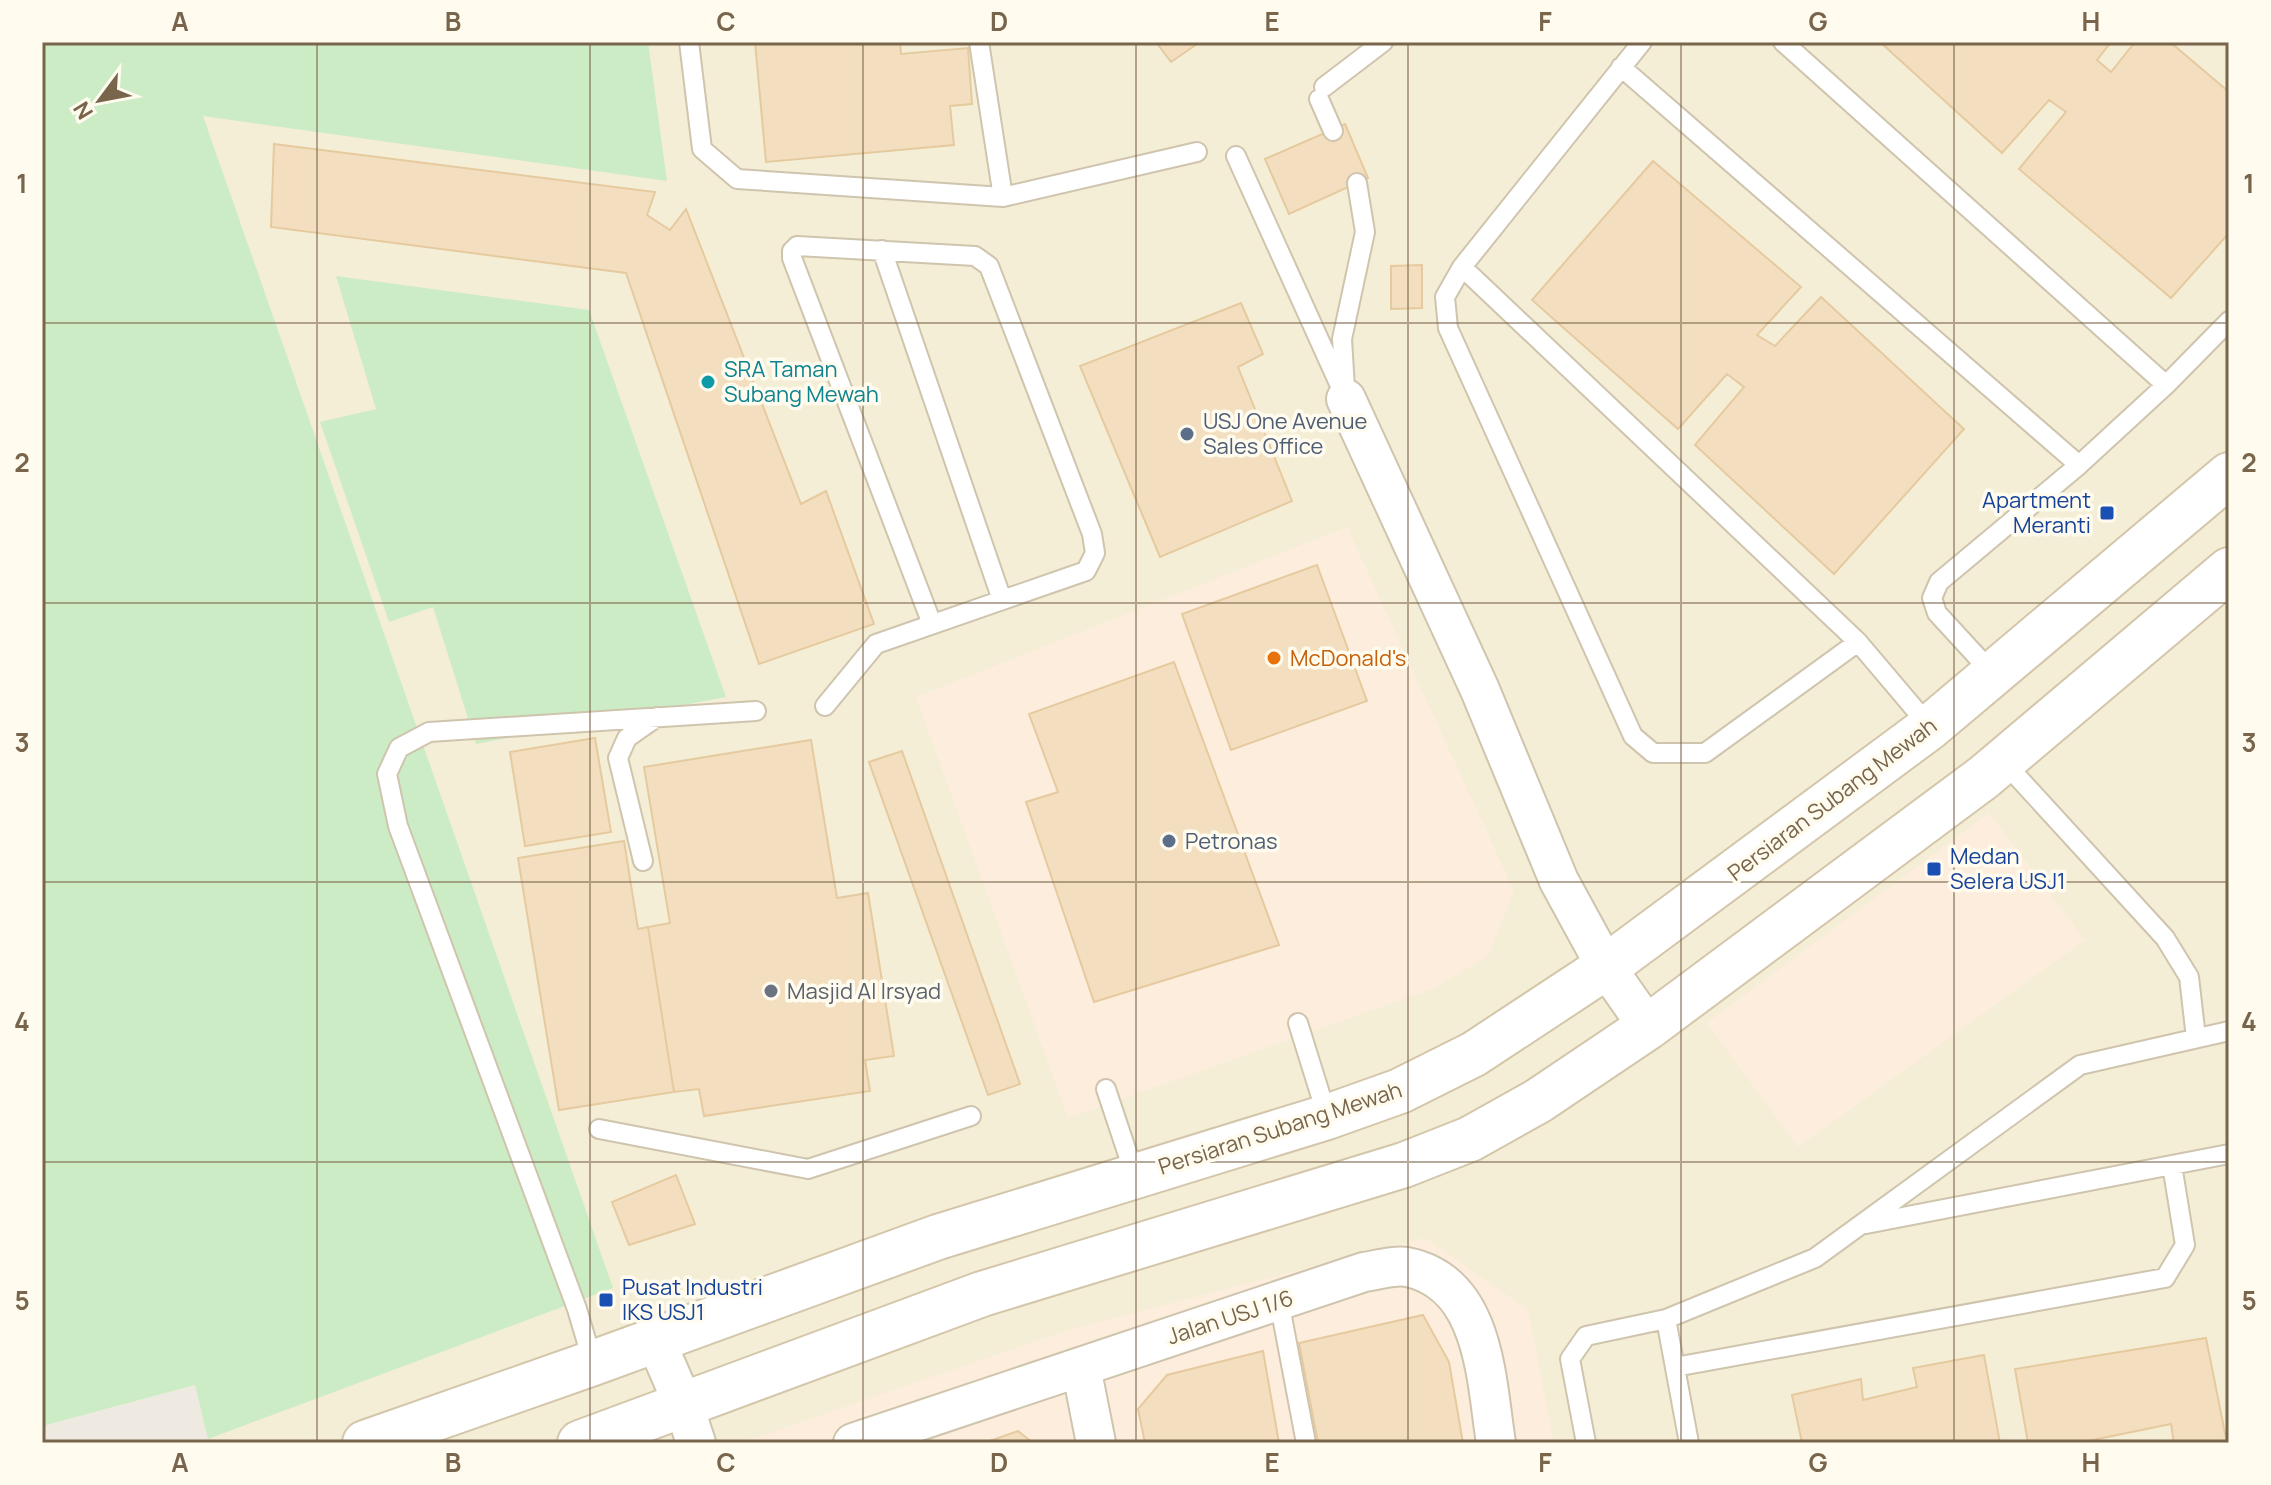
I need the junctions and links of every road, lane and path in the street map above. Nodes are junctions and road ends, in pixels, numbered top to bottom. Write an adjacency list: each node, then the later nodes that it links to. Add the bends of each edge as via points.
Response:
1 (689, 42): 11 (lane, via 702,149 737,179)
2 (979, 42): 11 (lane)
3 (1383, 42): 7 (lane, via 1321,93)
4 (1642, 42): 6 (lane)
5 (1783, 42): 15 (lane)
6 (1621, 67): 13 (lane); 17 (lane)
7 (1333, 131)
8 (1197, 152): 11 (lane)
9 (1236, 156): 16 (lane)
10 (1357, 183): 16 (lane, via 1365,232 1342,339)
11 (1003, 197)
12 (882, 250): 20 (lane); 20 (lane, via 975,256 989,266 1092,534 1095,553 1086,571); 21 (lane, via 797,246 792,258)
13 (1462, 267): 22 (lane); 22 (lane, via 1445,297 1448,328 1633,736 1653,753 1705,753)
14 (2229, 321): 15 (lane)
15 (2166, 385): 17 (lane)
16 (1346, 399): 30 (street, via 1480,690 1559,881)
17 (2079, 465): 23 (lane, via 1939,582 1932,598 1937,613)
18 (2229, 475): 23 (main road, Persiaran Subang Mewah)
19 (2224, 577): 28 (main road)
20 (1002, 600): 21 (lane)
21 (932, 624): 24 (lane, via 876,644)
22 (1858, 642): 27 (lane)
23 (1993, 674): 27 (main road, Persiaran Subang Mewah)
24 (825, 706)
25 (756, 711): 26 (lane)
26 (660, 716): 29 (lane, via 627,738 618,758); 46 (lane, via 429,732 399,748 387,774 398,826)
27 (1930, 727): 30 (main road, Persiaran Subang Mewah)
28 (2004, 762): 32 (main road); 34 (lane, via 2165,938 2189,977)
29 (643, 861)
30 (1606, 967): 32 (street); 37 (main road, Persiaran Subang Mewah, via 1474,1054 1400,1091)
31 (1298, 1023): 37 (lane)
32 (1648, 1027): 49 (main road, via 1538,1101 1470,1139 1404,1165 982,1294)
33 (2229, 1031): 34 (lane)
34 (2196, 1038): 42 (lane, via 2080,1065)
35 (1106, 1089): 41 (lane)
36 (971, 1116): 38 (lane, via 808,1169)
37 (1327, 1117): 41 (main road, Persiaran Subang Mewah)
38 (599, 1129)
39 (2229, 1154): 40 (lane)
40 (2172, 1165): 42 (lane); 48 (lane, via 2185,1245 2165,1278)
41 (1135, 1176): 45 (main road, Persiaran Subang Mewah, via 938,1237)
42 (1860, 1225): 44 (lane, via 1815,1258)
43 (1279, 1301): 47 (street, Jalan USJ 1/6); 55 (lane); 56 (street, Jalan USJ 1/6, via 1364,1272 1406,1266 1436,1279 1460,1299 1477,1331)
44 (1666, 1319): 48 (lane); 57 (lane, via 1586,1336 1570,1359)
45 (655, 1339): 46 (main road, Persiaran Subang Mewah); 49 (street)
46 (593, 1363): 51 (main road, Persiaran Subang Mewah)
47 (1081, 1367): 50 (street, Jalan USJ 1/6); 54 (street)
48 (1675, 1367): 58 (lane)
49 (690, 1424): 52 (main road)
50 (894, 1436): 53 (street, Jalan USJ 1/6)
51 (365, 1443)
52 (580, 1443)
53 (853, 1443)
54 (1096, 1443)
55 (1306, 1443)
56 (1496, 1443)
57 (1586, 1443)
58 (1689, 1443)

